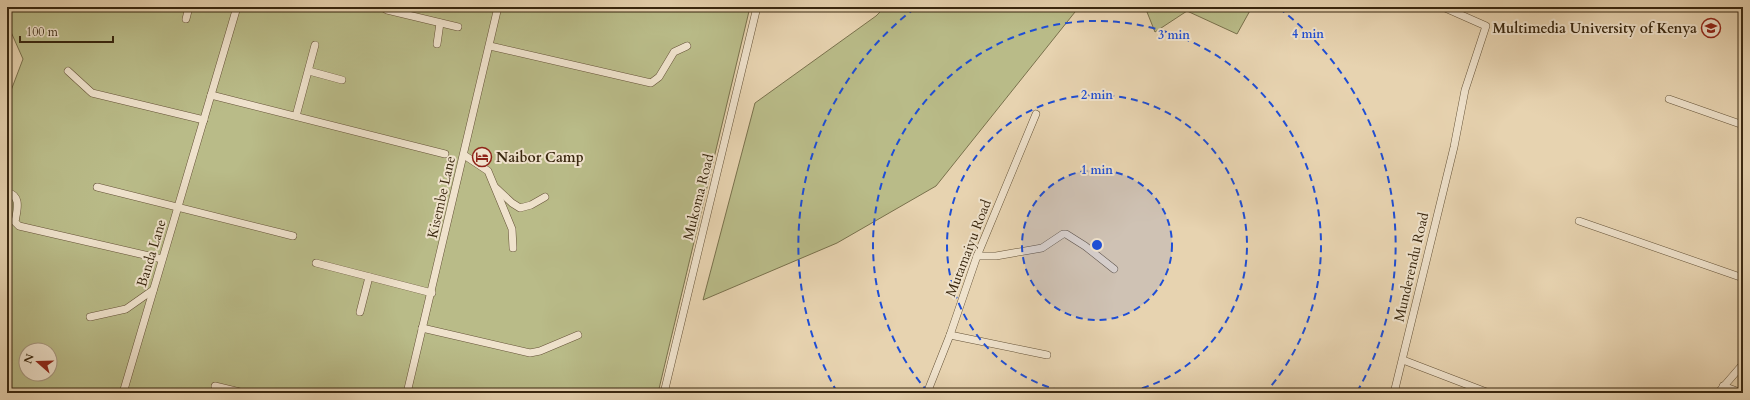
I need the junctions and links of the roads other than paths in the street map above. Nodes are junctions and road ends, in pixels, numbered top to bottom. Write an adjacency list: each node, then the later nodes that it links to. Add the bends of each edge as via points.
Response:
1 (189, 7): 7 (street)
2 (237, 7): 17 (street, Banda Lane)
3 (382, 7): 8 (street)
4 (498, 7): 12 (street, Kisembe Lane)
5 (757, 7): 54 (street, Mukoma Road)
6 (1443, 7): 47 (street, Munderendu Road, via 1486,26 1465,90 1454,147 1411,317)
7 (186, 19)
8 (440, 23): 9 (street); 10 (street)
9 (458, 27)
10 (437, 44)
11 (315, 45): 15 (street)
12 (490, 46): 13 (street, via 651,83 659,77 674,52); 24 (street, Kisembe Lane)
13 (687, 46)
14 (68, 71): 21 (street, via 92,93)
15 (308, 71): 16 (street); 20 (street)
16 (342, 80)
17 (211, 95): 20 (street); 21 (street, Banda Lane)
18 (1669, 99): 22 (street)
19 (1036, 114): 33 (street, Mutamaiyu Road)
20 (296, 116): 23 (street)
21 (204, 120): 29 (street, Banda Lane)
22 (1743, 125)
23 (445, 154)
24 (464, 155): 26 (street, via 486,169); 40 (street, Kisembe Lane)
25 (97, 187): 29 (street)
26 (494, 187): 28 (street, via 520,208); 32 (street, via 512,229)
27 (7, 192): 34 (street, via 15,195 17,199 15,222 19,226)
28 (545, 197)
29 (178, 207): 31 (street); 34 (street, Banda Lane)
30 (1578, 221): 38 (street)
31 (293, 236)
32 (513, 248)
33 (977, 256): 36 (street, via 996,256 1042,248 1066,234 1081,242); 45 (street, Mutamaiyu Road)
34 (162, 259): 39 (street, Banda Lane)
35 (316, 263): 37 (street)
36 (1114, 269)
37 (369, 277): 40 (street); 41 (street)
38 (1743, 278)
39 (153, 290): 42 (street, via 126,309); 51 (street, Banda Lane)
40 (432, 293): 43 (street, Kisembe Lane)
41 (360, 312)
42 (90, 317)
43 (422, 328): 44 (street, via 530,353); 53 (street, Kisembe Lane)
44 (578, 335)
45 (950, 335): 46 (street); 55 (street, Mutamaiyu Road)
46 (1047, 355)
47 (1403, 360): 56 (street, Munderendu Road); 57 (street)
48 (1743, 364): 50 (street)
49 (214, 386): 52 (street)
50 (1723, 386): 58 (street); 59 (street)
51 (123, 393)
52 (244, 393)
53 (407, 393)
54 (664, 393)
55 (927, 393)
56 (1394, 393)
57 (1489, 393)
58 (1718, 393)
59 (1742, 393)

